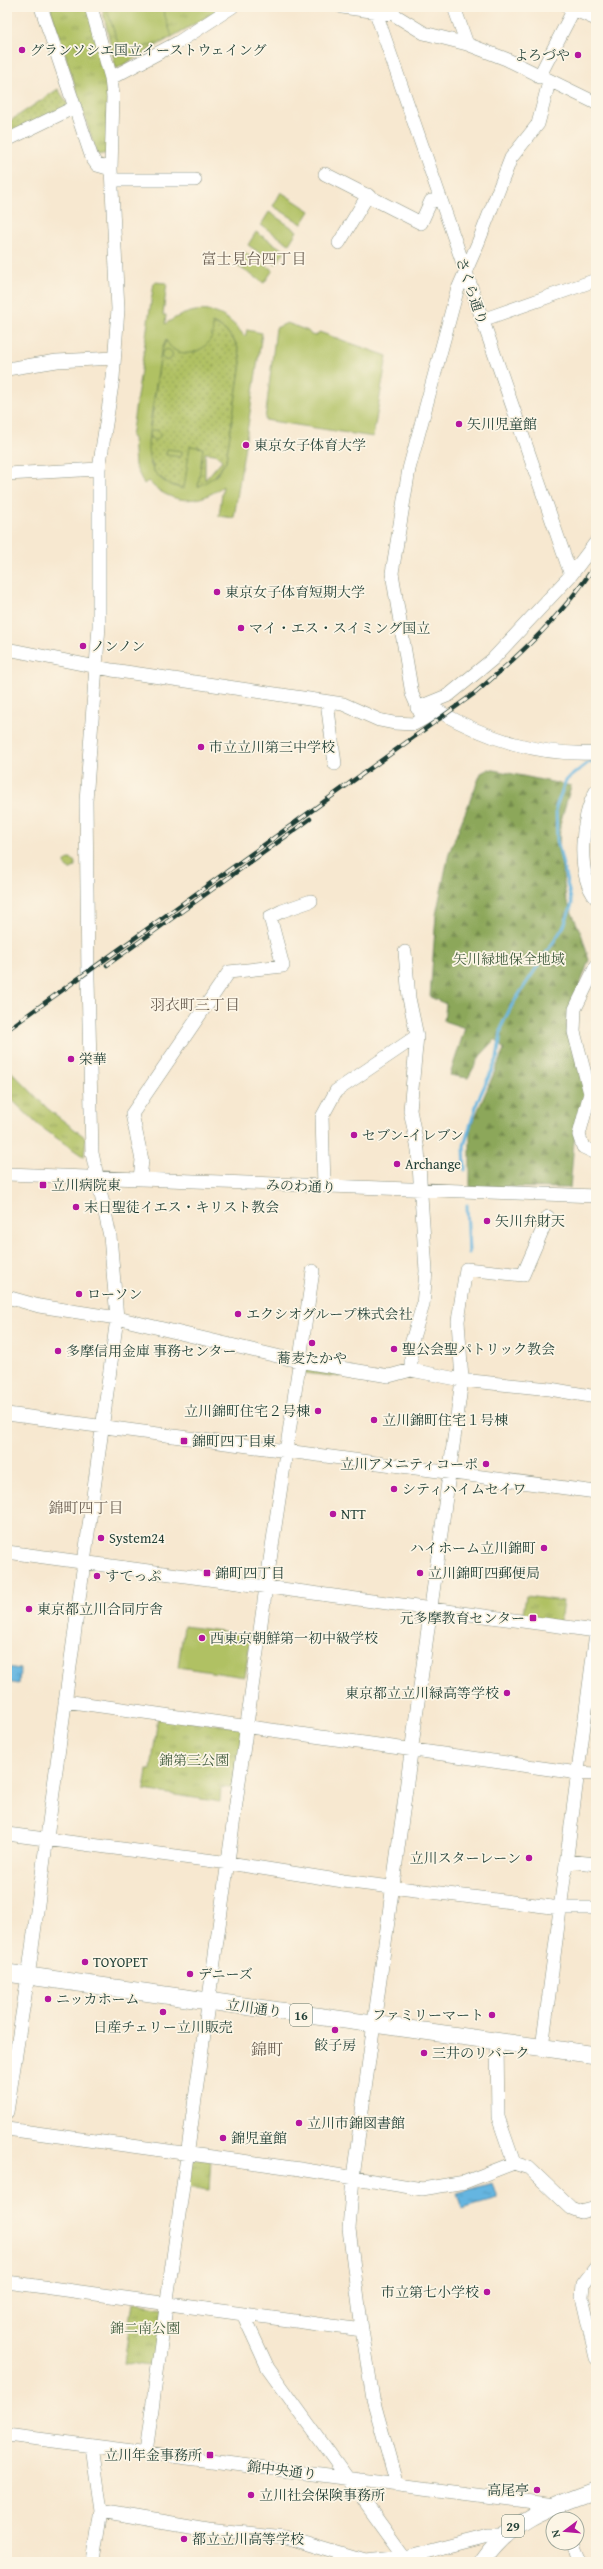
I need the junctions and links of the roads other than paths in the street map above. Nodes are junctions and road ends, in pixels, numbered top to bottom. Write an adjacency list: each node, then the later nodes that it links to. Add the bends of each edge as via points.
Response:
1 (41, 7): 13 (street)
2 (91, 7): 10 (street)
3 (232, 7): 10 (street, via 177,43)
4 (342, 7): 7 (street)
5 (454, 7): 9 (street)
6 (572, 8): 8 (street); 11 (street)
7 (374, 9): 9 (street, via 393,14 424,33); 19 (street, さくら通り)
8 (596, 19)
9 (467, 44): 11 (street)
10 (111, 78): 16 (street)
11 (544, 79): 12 (street); 21 (street, via 538,124 510,158)
12 (596, 103)
13 (75, 107): 14 (street); 16 (street, via 92,158 97,165)
14 (7, 140)
15 (325, 174): 18 (street)
16 (112, 175): 17 (street); 24 (street, via 118,309)
17 (195, 180)
18 (368, 195): 19 (street, via 420,223 431,201); 20 (street)
19 (440, 200): 21 (street, さくら通り)
20 (339, 242)
21 (465, 271): 23 (street, さくら通り); 33 (street, via 442,341 409,469 393,559 392,572 412,694)
22 (596, 280): 23 (street)
23 (482, 320): 29 (street, さくら通り)
24 (114, 358): 25 (street, via 57,361); 26 (street)
25 (7, 369)
26 (99, 469): 27 (street); 31 (street)
27 (7, 474)
28 (596, 542): 29 (street)
29 (571, 575): 33 (street, via 493,659)
30 (7, 649): 31 (street)
31 (97, 667): 32 (street); 44 (street, via 86,809 91,1135)
32 (327, 702): 33 (street, via 343,704 379,720 406,724); 35 (street)
33 (420, 714): 34 (street, via 438,711 484,735 527,748 563,754)
34 (596, 753)
35 (335, 764)
36 (596, 791): 37 (street, via 584,827 582,859)
37 (596, 898)
38 (311, 901): 45 (street, via 270,917 283,966 229,972 132,1114 142,1160)
39 (404, 952): 41 (street, via 409,998)
40 (595, 971): 42 (street, via 575,1009 574,1032 590,1093 579,1136 583,1147)
41 (417, 1036): 46 (street, via 336,1091 322,1116); 47 (street, via 410,1110 418,1150)
42 (596, 1153)
43 (7, 1174): 44 (street, みのわ通り)
44 (98, 1177): 45 (street, みのわ通り); 52 (street, via 110,1236)
45 (140, 1179): 46 (street, みのわ通り)
46 (324, 1186): 47 (street, みのわ通り)
47 (420, 1190): 48 (street, みのわ通り); 54 (street, via 425,1287 424,1305 411,1344)
48 (596, 1196)
49 (548, 1217): 55 (street, via 522,1275 466,1269 458,1320)
50 (313, 1271): 53 (street)
51 (7, 1296): 52 (street, via 39,1306)
52 (117, 1318): 53 (street); 58 (street)
53 (298, 1361): 54 (street, via 389,1376); 59 (street)
54 (411, 1370): 55 (street)
55 (462, 1380): 56 (street, via 550,1389); 60 (street)
56 (596, 1397)
57 (7, 1414): 58 (street)
58 (102, 1427): 59 (street); 63 (street)
59 (286, 1452): 60 (street); 64 (street)
60 (449, 1473): 61 (street); 65 (street)
61 (596, 1492)
62 (7, 1552): 63 (street)
63 (84, 1562): 64 (street); 67 (street)
64 (266, 1587): 65 (street); 68 (street)
65 (430, 1609): 66 (street); 69 (street)
66 (596, 1632): 70 (street)
67 (65, 1701): 68 (street); 73 (street)
68 (247, 1725): 69 (street); 75 (street)
69 (410, 1748): 70 (street); 77 (street)
70 (578, 1773): 71 (street); 74 (street)
71 (596, 1774)
72 (7, 1834): 73 (street)
73 (46, 1839): 75 (street); 81 (street)
74 (566, 1861): 76 (street); 78 (street)
75 (229, 1863): 77 (street, via 343,1882); 82 (street)
76 (596, 1864)
77 (392, 1886): 78 (street); 83 (street)
78 (560, 1908): 79 (street); 85 (street)
79 (596, 1908)
80 (7, 1973): 81 (main road, 立川通り / 16)
81 (28, 1976): 82 (main road, 立川通り / 16); 87 (street)
82 (210, 2002): 83 (main road, 立川通り / 16); 89 (street)
83 (374, 2025): 84 (main road, 立川通り / 16); 91 (street)
84 (497, 2042): 85 (main road, 立川通り / 16); 90 (street, via 498,2117)
85 (542, 2048): 86 (main road, 立川通り / 16)
86 (596, 2055)
87 (7, 2112)
88 (7, 2128): 89 (street)
89 (188, 2154): 91 (street); 95 (street)
90 (514, 2163): 91 (street, via 465,2182 422,2189); 92 (street, via 528,2168 571,2208 581,2212)
91 (353, 2177): 97 (street, via 349,2229)
92 (596, 2208)
93 (596, 2267): 98 (street, via 583,2284 582,2297)
94 (7, 2282): 95 (street)
95 (168, 2303): 96 (street); 101 (street)
96 (243, 2314): 97 (street); 102 (street, via 268,2368)
97 (362, 2330): 103 (street, via 373,2399)
98 (596, 2358)
99 (7, 2435): 100 (street, 錦中央通り)
100 (92, 2446): 101 (street, 錦中央通り); 105 (street)
101 (146, 2452): 102 (street, 錦中央通り)
102 (348, 2478): 103 (street, 錦中央通り); 111 (street)
103 (397, 2484): 106 (street, 錦中央通り)
104 (596, 2490): 107 (main road, 29)
105 (101, 2511): 111 (street, via 207,2529 285,2537 364,2561); 112 (street)
106 (553, 2511)
107 (561, 2511)
108 (545, 2515): 109 (main road, 29, via 522,2521)
109 (502, 2536): 111 (street, via 487,2536); 113 (main road, 29)
110 (575, 2551): 114 (street)
111 (406, 2560)
112 (93, 2562)
113 (482, 2562)
114 (580, 2562)

